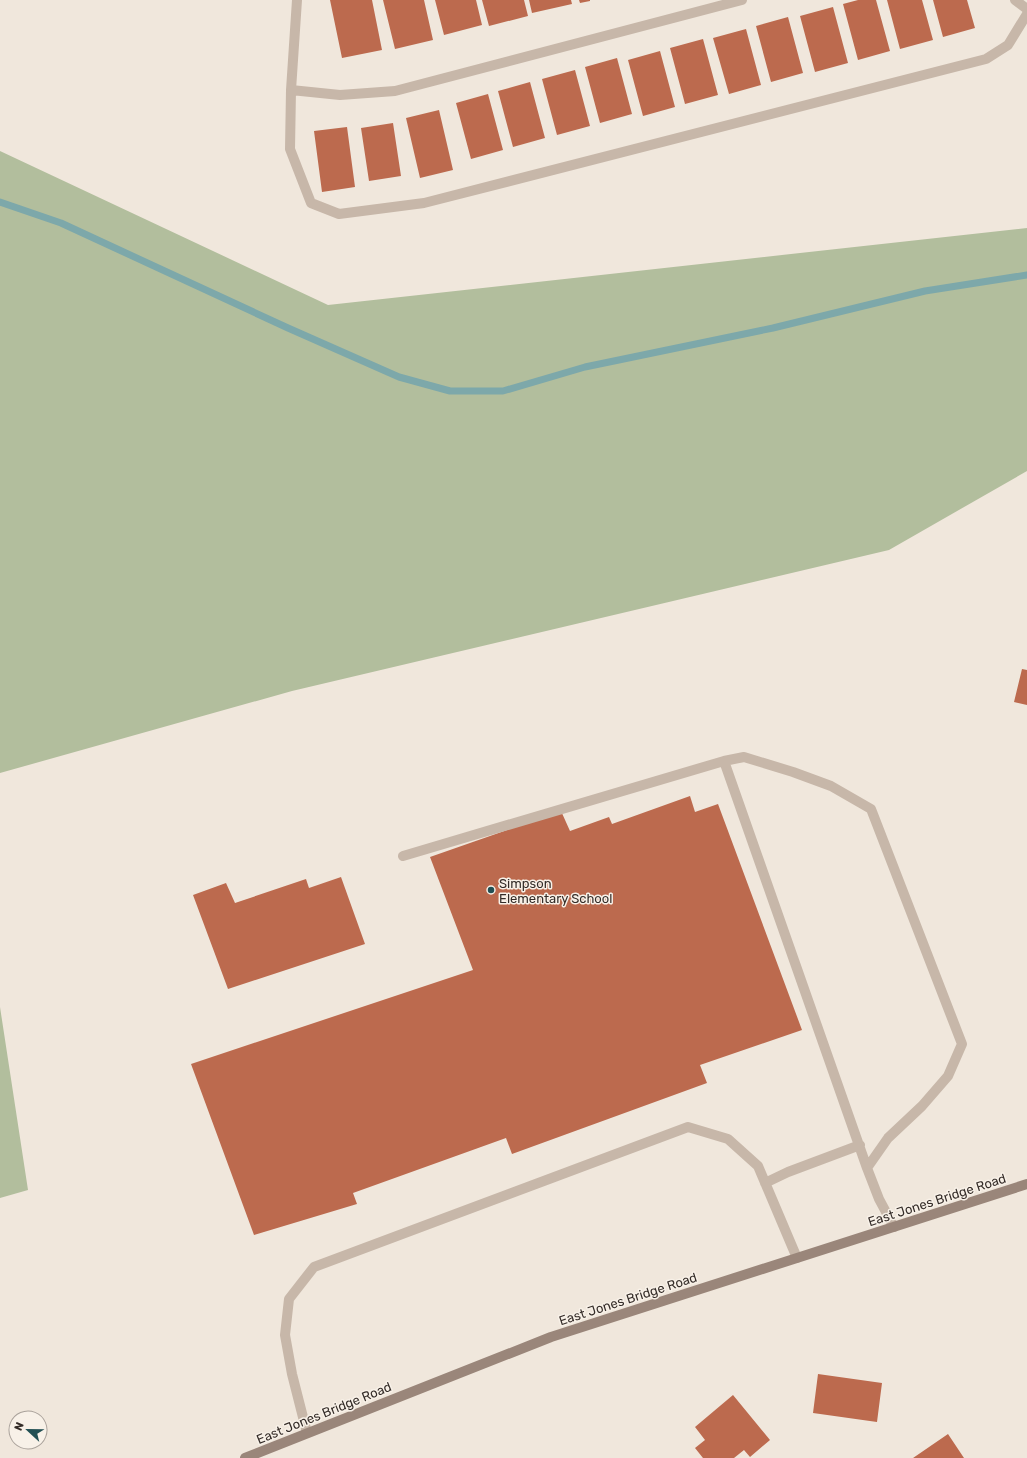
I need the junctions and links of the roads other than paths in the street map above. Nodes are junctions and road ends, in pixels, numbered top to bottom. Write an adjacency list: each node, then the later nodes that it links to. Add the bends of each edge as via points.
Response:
1 (297, 0): 6 (street)
2 (742, 0): 6 (street, via 395,91 340,95)
3 (1015, 0): 4 (street)
4 (1027, 9)
5 (1027, 14): 6 (street, via 1008,45 986,59 424,203 339,214 311,203 292,156)
6 (291, 90)
7 (724, 761): 8 (street); 9 (street); 10 (street, via 744,757 792,772 831,786 871,809 962,1044 948,1076 922,1106 888,1138)
8 (403, 856)
9 (860, 1145): 10 (street); 11 (street)
10 (868, 1168): 13 (street, via 879,1199)
11 (765, 1183): 14 (street); 15 (street, via 758,1166 728,1140 688,1126 314,1267 289,1300 285,1335)
12 (1027, 1184): 13 (street, East Jones Bridge Road)
13 (894, 1227): 14 (street, East Jones Bridge Road)
14 (797, 1258): 15 (street, East Jones Bridge Road, via 551,1337)
15 (307, 1433): 16 (street, East Jones Bridge Road)
16 (245, 1458)

